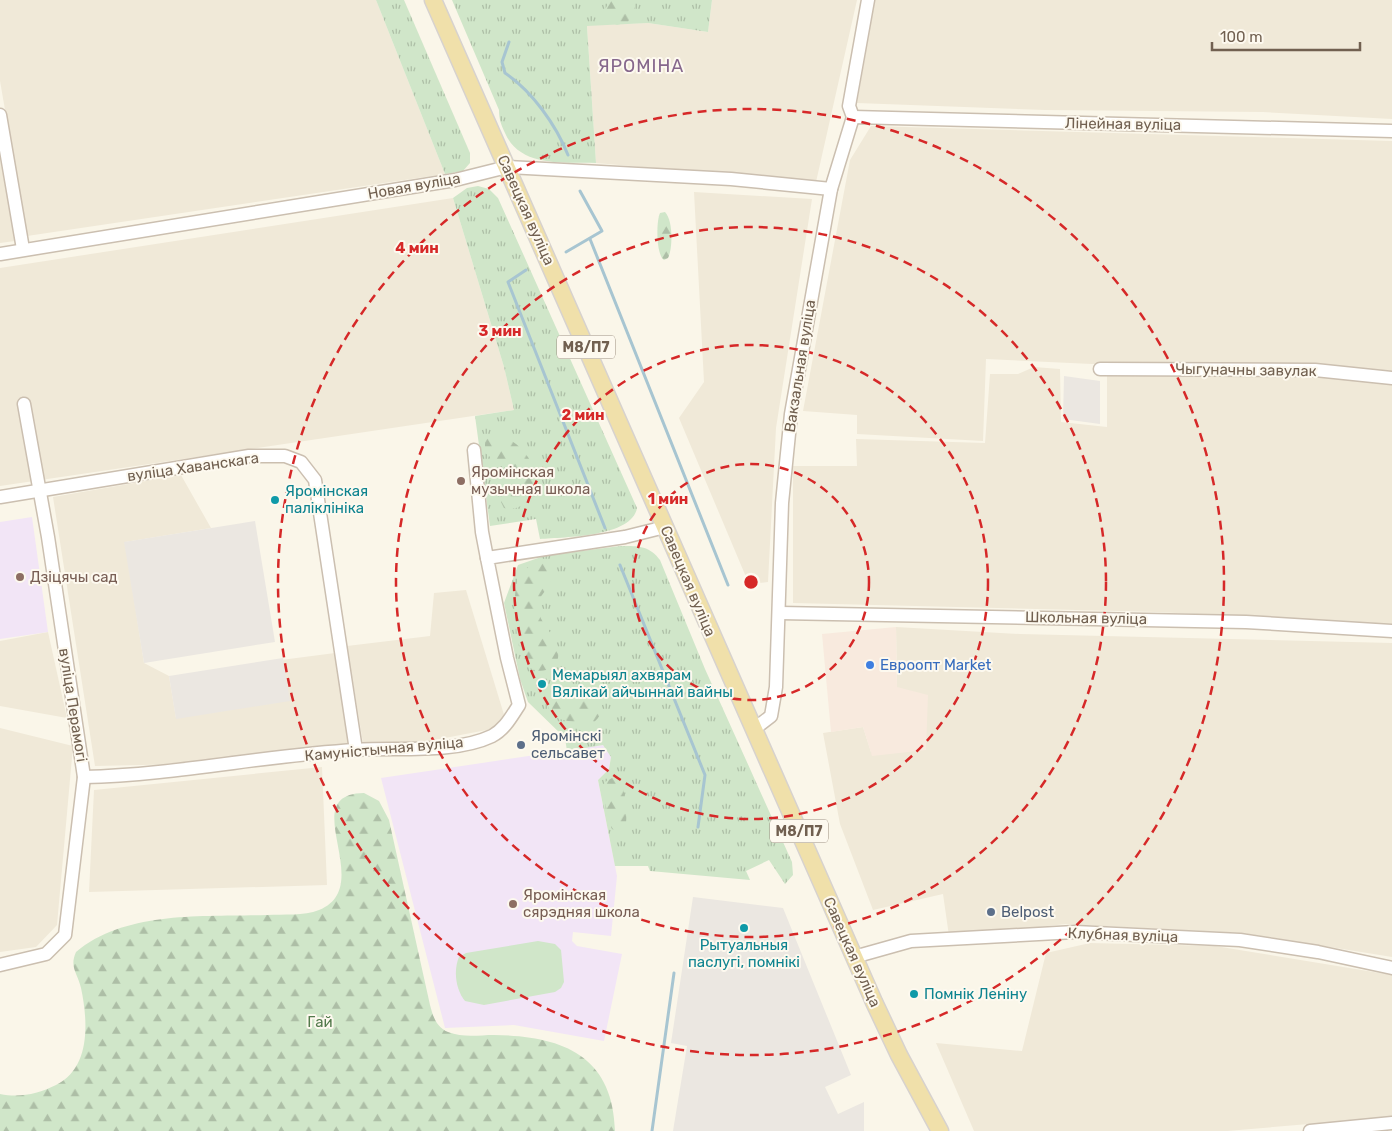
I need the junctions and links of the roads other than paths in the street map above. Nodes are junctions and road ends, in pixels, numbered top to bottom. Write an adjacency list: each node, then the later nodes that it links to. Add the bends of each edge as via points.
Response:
1 (433, 0): 6 (main road, Савецкая вуліца / М8/П7)
2 (868, 0): 4 (street, Вакзальная вуліца, via 849,106)
3 (0, 115): 8 (street)
4 (853, 117): 5 (street, Лінейная вуліца); 7 (street, Вакзальная вуліца)
5 (1392, 131)
6 (507, 167): 7 (street, Новая вуліца, via 731,179); 8 (street, Новая вуліца, via 455,180); 16 (main road, Савецкая вуліца / М8/П7)
7 (830, 189): 18 (street, Вакзальная вуліца, via 791,414 782,503)
8 (23, 249): 9 (street, Новая вуліца)
9 (0, 254)
10 (1100, 369): 11 (street, Чыгуначны завулак, via 1315,370)
11 (1392, 378)
12 (24, 404): 14 (street, вуліца Перамогі)
13 (474, 450): 17 (street, Камуністычная вуліца)
14 (39, 490): 15 (street, вуліца Хаванскага); 21 (street, вуліца Хаванскага, via 249,456 285,456 301,462 315,480); 22 (street, вуліца Перамогі)
15 (0, 497)
16 (665, 528): 17 (street); 20 (main road, Савецкая вуліца / М8/П7)
17 (487, 558): 21 (street, Камуністычная вуліца, via 519,705 507,724 491,736 458,745)
18 (780, 613): 19 (street, Школьная вуліца, via 1246,622); 20 (street, Вакзальная вуліца, via 771,716)
19 (1392, 631)
20 (754, 730): 23 (main road, Савецкая вуліца / М8/П7)
21 (356, 750): 22 (street, Камуністычная вуліца, via 135,776)
22 (84, 777): 24 (street, вуліца Перамогі, via 64,935 46,954)
23 (854, 957): 25 (street, Клубная вуліца, via 911,941 1075,932 1240,940); 27 (main road, Савецкая вуліца / М8/П7, via 899,1055)
24 (0, 965)
25 (1392, 968)
26 (1392, 1123): 28 (street)
27 (940, 1131)
28 (1310, 1131)

